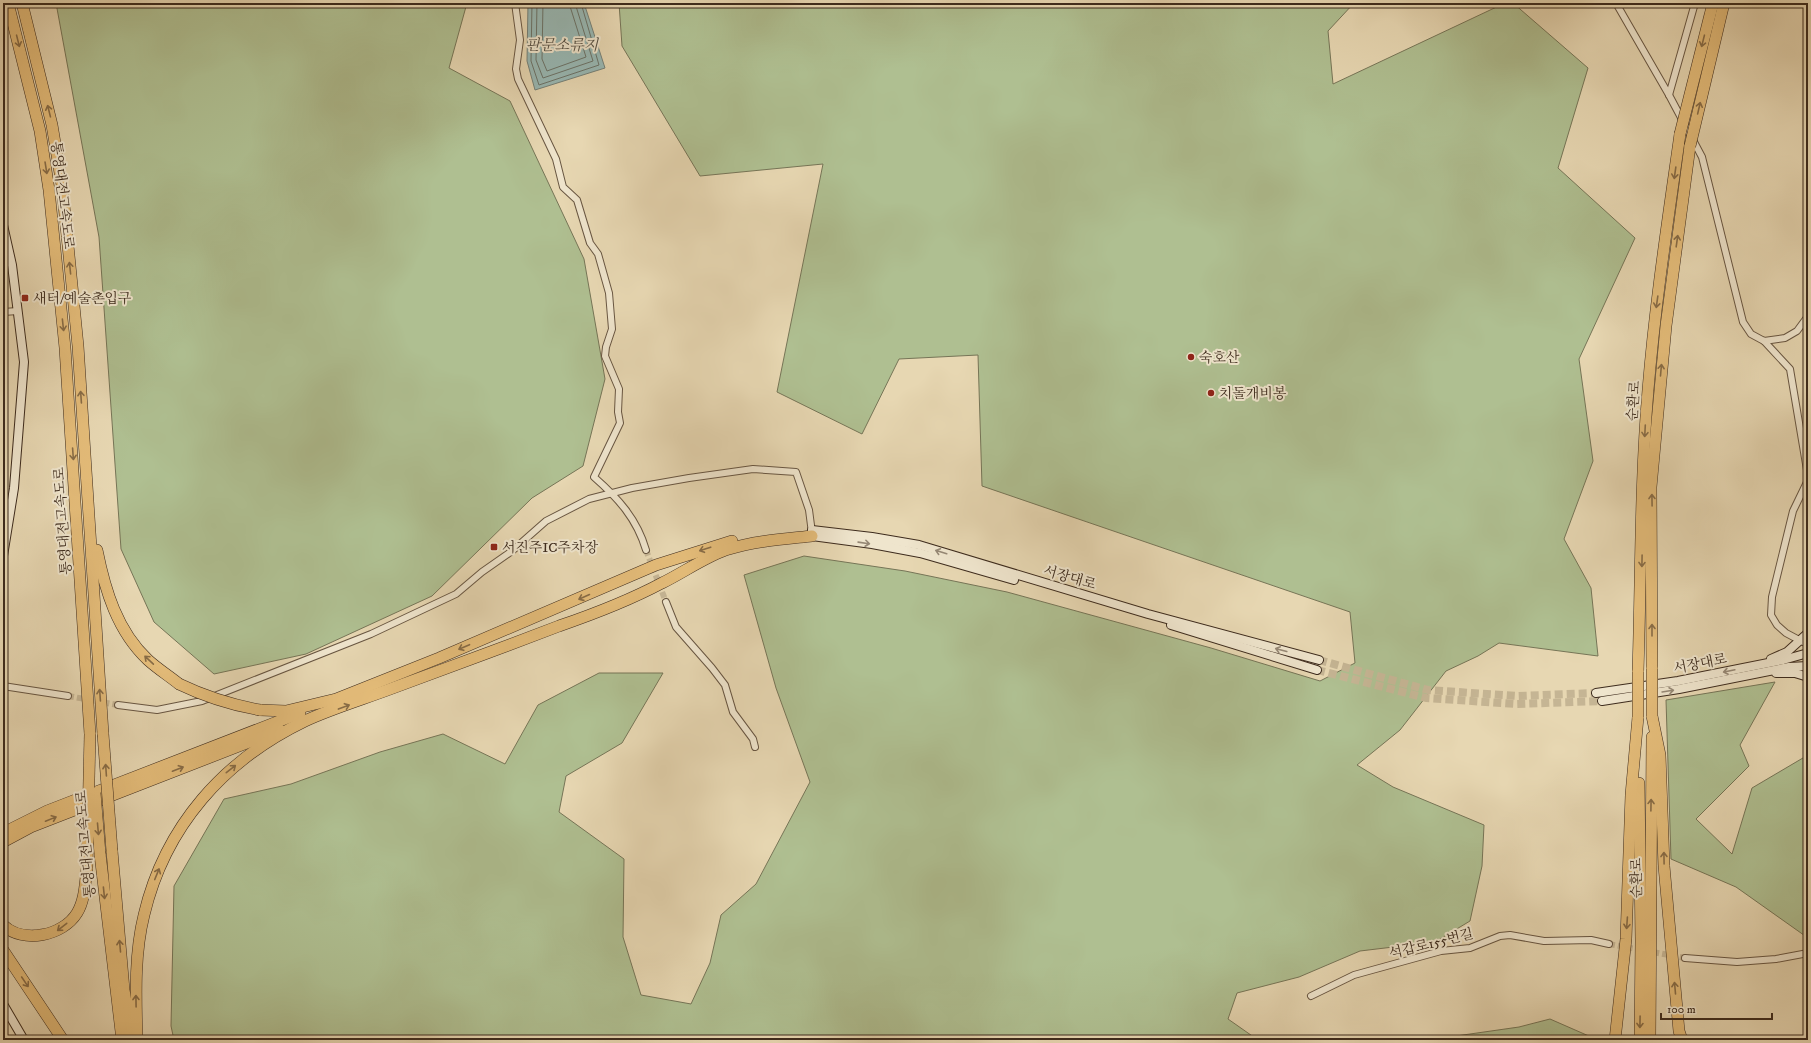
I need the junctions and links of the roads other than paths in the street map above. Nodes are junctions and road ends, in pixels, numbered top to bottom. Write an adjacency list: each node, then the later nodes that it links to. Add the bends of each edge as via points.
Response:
1 (8, 3): 44 (highway, 통영대전고속도로, one-way to 44, via 40,131 49,190 67,372)
2 (22, 3): 21 (highway, 통영대전고속도로, one-way to 2, via 78,346 62,185 52,125)
3 (515, 3): 20 (street, via 520,40 516,69 518,79 556,159 563,187 577,200 590,243 598,254 609,294 612,329 605,356 619,388 620,423 594,477)
4 (1616, 3): 8 (street)
5 (1695, 3): 8 (street)
6 (1713, 3): 42 (highway, 순환로, one-way to 42, bridge, via 1680,134 1654,323 1642,482)
7 (1724, 3): 41 (highway, 순환로, one-way to 7, bridge, via 1652,487 1666,326 1690,146)
8 (1669, 95): 13 (street, via 1702,157 1743,322 1751,334)
9 (3, 225): 10 (street)
10 (18, 311): 11 (street); 24 (street, via 24,362 14,488)
11 (3, 312)
12 (1808, 316): 13 (street, via 1797,331 1785,338)
13 (1764, 342): 17 (street, via 1790,369)
14 (1808, 362): 15 (street)
15 (1808, 396)
16 (1808, 435): 17 (street)
17 (1801, 437): 18 (street)
18 (1808, 476)
19 (1808, 480): 27 (street, via 1793,511 1772,597 1771,615 1786,633)
20 (612, 493): 22 (street, via 753,469 796,472 809,510); 23 (street, via 633,518); 40 (street, via 589,498 546,521 456,594 371,634 202,701 157,710)
21 (89, 511): 38 (highway, one-way to 21, bridge, via 286,711 260,710 204,696 179,684 148,659 129,638 115,613 106,590); 58 (highway, 통영대전고속도로, one-way to 21, bridge, via 124,990 112,851)
22 (812, 533): 29 (street, 서장대로, one-way to 22, via 1148,614 919,545 872,537); 32 (street, 서장대로, one-way to 32, via 920,554 1147,618); 38 (highway, one-way to 38, via 725,543 656,565); 43 (highway, one-way to 22, via 572,622 660,584 727,549)
23 (646, 550)
24 (3, 556)
25 (666, 602): 45 (street, via 676,627 724,685 733,712 753,739)
26 (1808, 633): 27 (street)
27 (1806, 642): 31 (street)
28 (1808, 653): 31 (street, 서장대로)
29 (1319, 660)
30 (1808, 666): 33 (street, 서장대로)
31 (1749, 667): 36 (street, 서장대로, one-way to 36)
32 (1317, 670)
33 (1761, 672): 34 (street, via 1795,673); 39 (street, 서장대로, one-way to 33, via 1679,689)
34 (1808, 677)
35 (3, 686): 37 (street)
36 (1596, 693)
37 (68, 696)
38 (336, 699): 46 (highway, via 47,811)
39 (1602, 701)
40 (118, 705)
41 (1652, 716): 62 (highway, 순환로, one-way to 41); 63 (highway, one-way to 41, via 1679,1031 1664,866 1660,755)
42 (1638, 717): 60 (highway, one-way to 60, via 1626,939); 61 (highway, 순환로, one-way to 61)
43 (305, 721): 47 (highway, one-way to 43, via 31,827); 59 (highway, one-way to 43, via 137,964 143,916 165,853 203,796 229,770)
44 (90, 734): 48 (highway, one-way to 48, bridge, via 87,868 84,898 77,914 56,932 39,936 21,934); 57 (highway, 통영대전고속도로, one-way to 57, bridge, via 100,854)
45 (755, 747)
46 (3, 832)
47 (3, 842)
48 (3, 925)
49 (1609, 944): 53 (street, 석갑로155번길, via 1591,940 1544,941 1510,935 1500,936 1470,948 1441,951 1354,975)
50 (3, 950): 56 (highway, one-way to 56)
51 (1808, 953): 52 (street, via 1776,960 1737,962)
52 (1686, 958)
53 (1311, 996)
54 (3, 1004): 55 (street)
55 (24, 1040)
56 (63, 1040)
57 (122, 1040)
58 (132, 1040)
59 (137, 1040)
60 (1614, 1040)
61 (1640, 1040)
62 (1650, 1040)
63 (1682, 1040)

